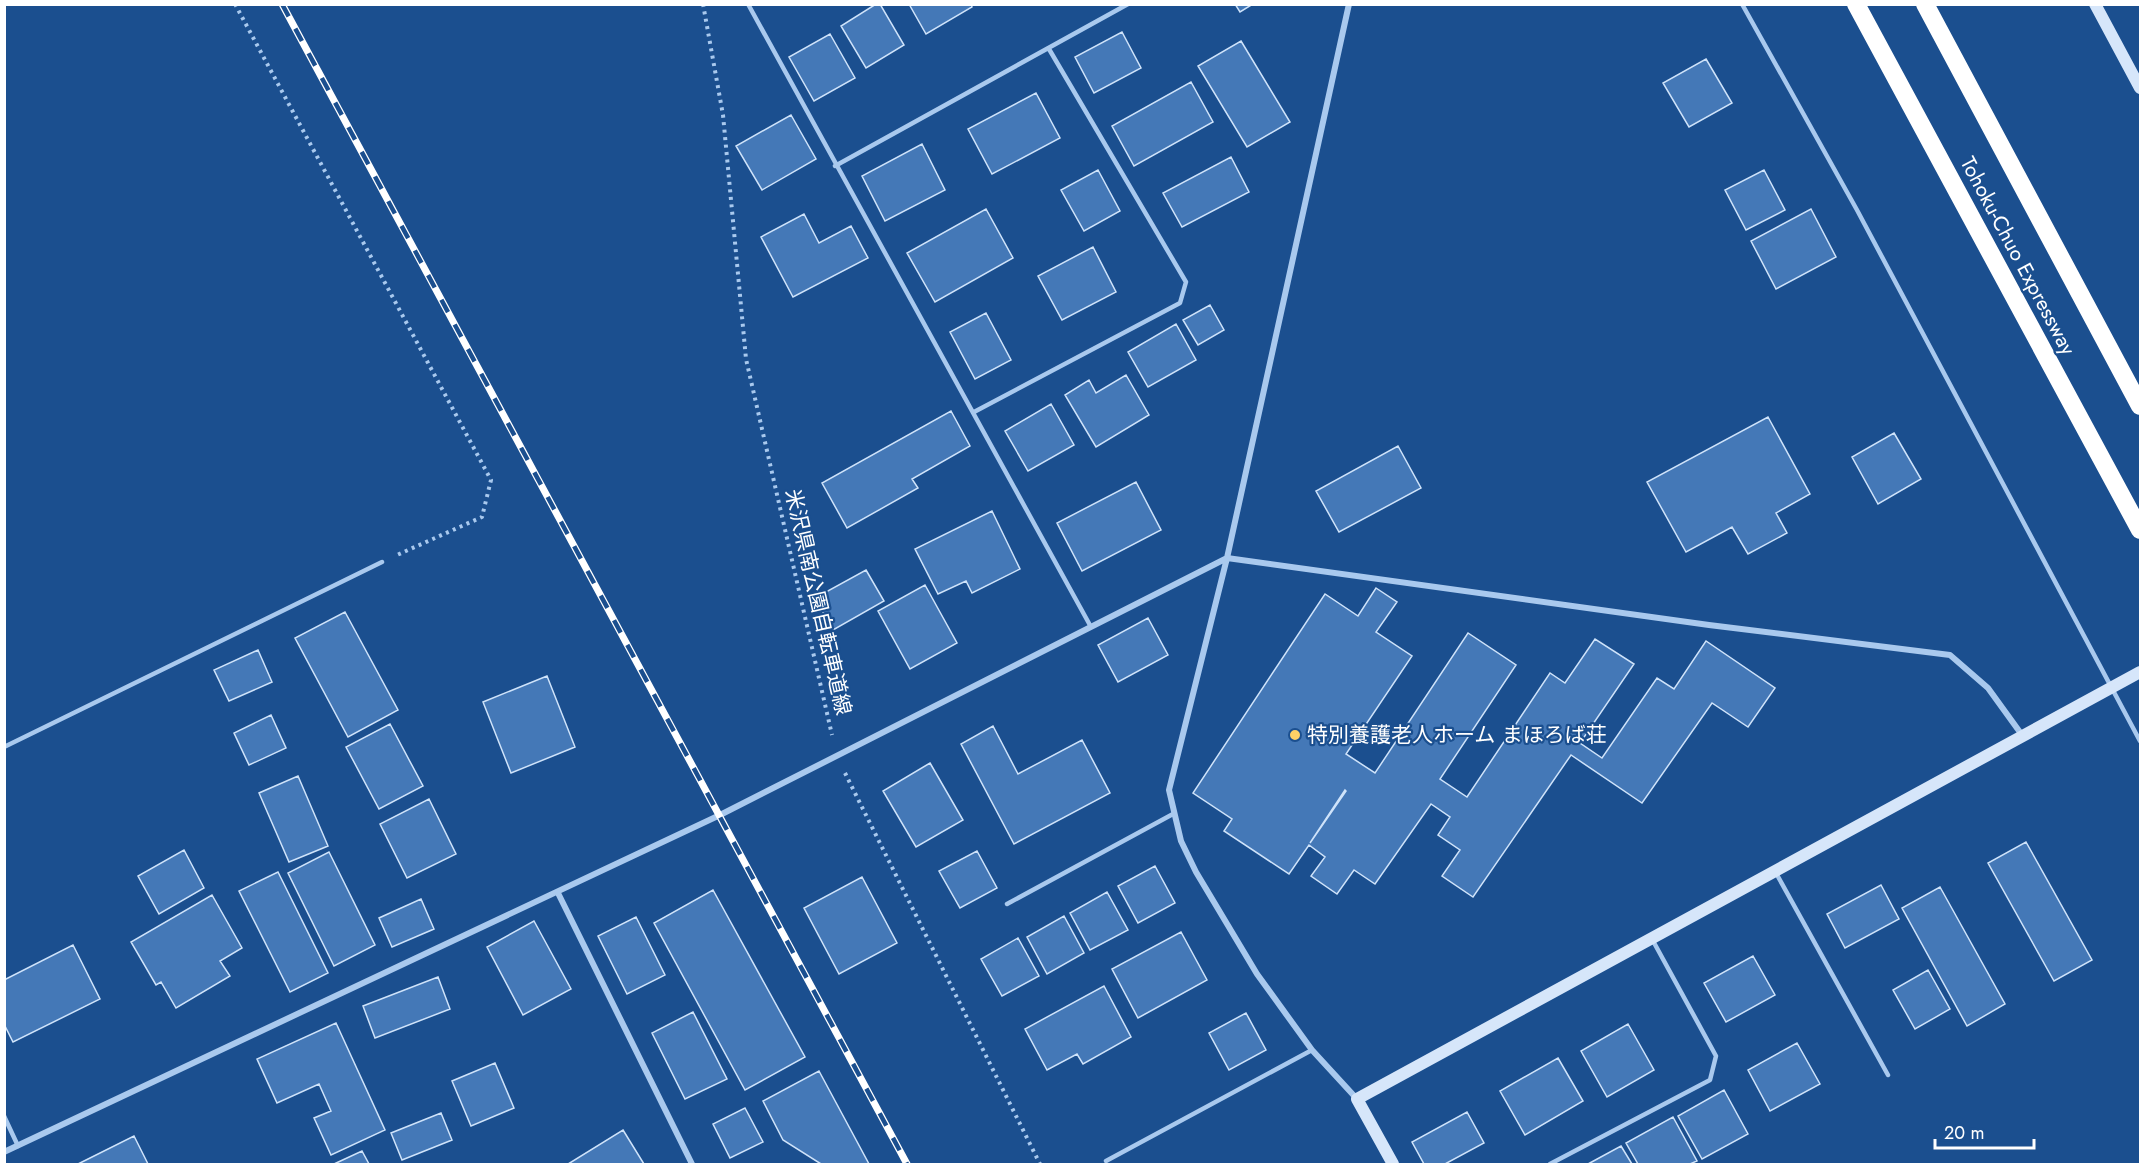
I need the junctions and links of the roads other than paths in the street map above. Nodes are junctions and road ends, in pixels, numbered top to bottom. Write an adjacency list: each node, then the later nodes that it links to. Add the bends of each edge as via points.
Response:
1 (748, 4): 10 (lane)
2 (1128, 4): 8 (lane)
3 (1349, 4): 14 (street)
4 (1742, 4): 18 (lane, via 1857,210)
5 (1856, 4): 13 (highway, Tohoku-Chuo Expressway)
6 (1925, 4): 11 (highway, Tohoku-Chuo Expressway)
7 (2095, 4): 9 (street)
8 (1049, 49): 10 (lane); 12 (lane, via 1186,282 1179,303)
9 (2140, 88)
10 (835, 166): 12 (lane)
11 (2140, 406)
12 (974, 412): 16 (lane)
13 (2140, 530)
14 (1227, 558): 16 (street); 19 (street, via 1950,655 1988,688); 22 (street, via 1174,760 1169,790)
15 (382, 562): 21 (lane)
16 (1091, 627): 24 (street)
17 (2140, 672): 18 (street)
18 (2112, 688): 19 (street); 20 (lane)
19 (2022, 735): 23 (street)
20 (2140, 741)
21 (4, 747)
22 (1173, 814): 25 (lane); 27 (street, via 1196,872 1257,974)
23 (1775, 870): 26 (street); 28 (lane)
24 (558, 893): 31 (street); 34 (street)
25 (1007, 904)
26 (1651, 938): 29 (street); 36 (lane, via 1716,1056 1710,1080)
27 (1312, 1050): 29 (street); 33 (lane)
28 (1888, 1075)
29 (1357, 1099): 35 (street)
30 (4, 1116): 31 (lane)
31 (18, 1146): 32 (street)
32 (4, 1152)
33 (1106, 1161)
34 (692, 1164)
35 (1393, 1164)
36 (1550, 1164)

